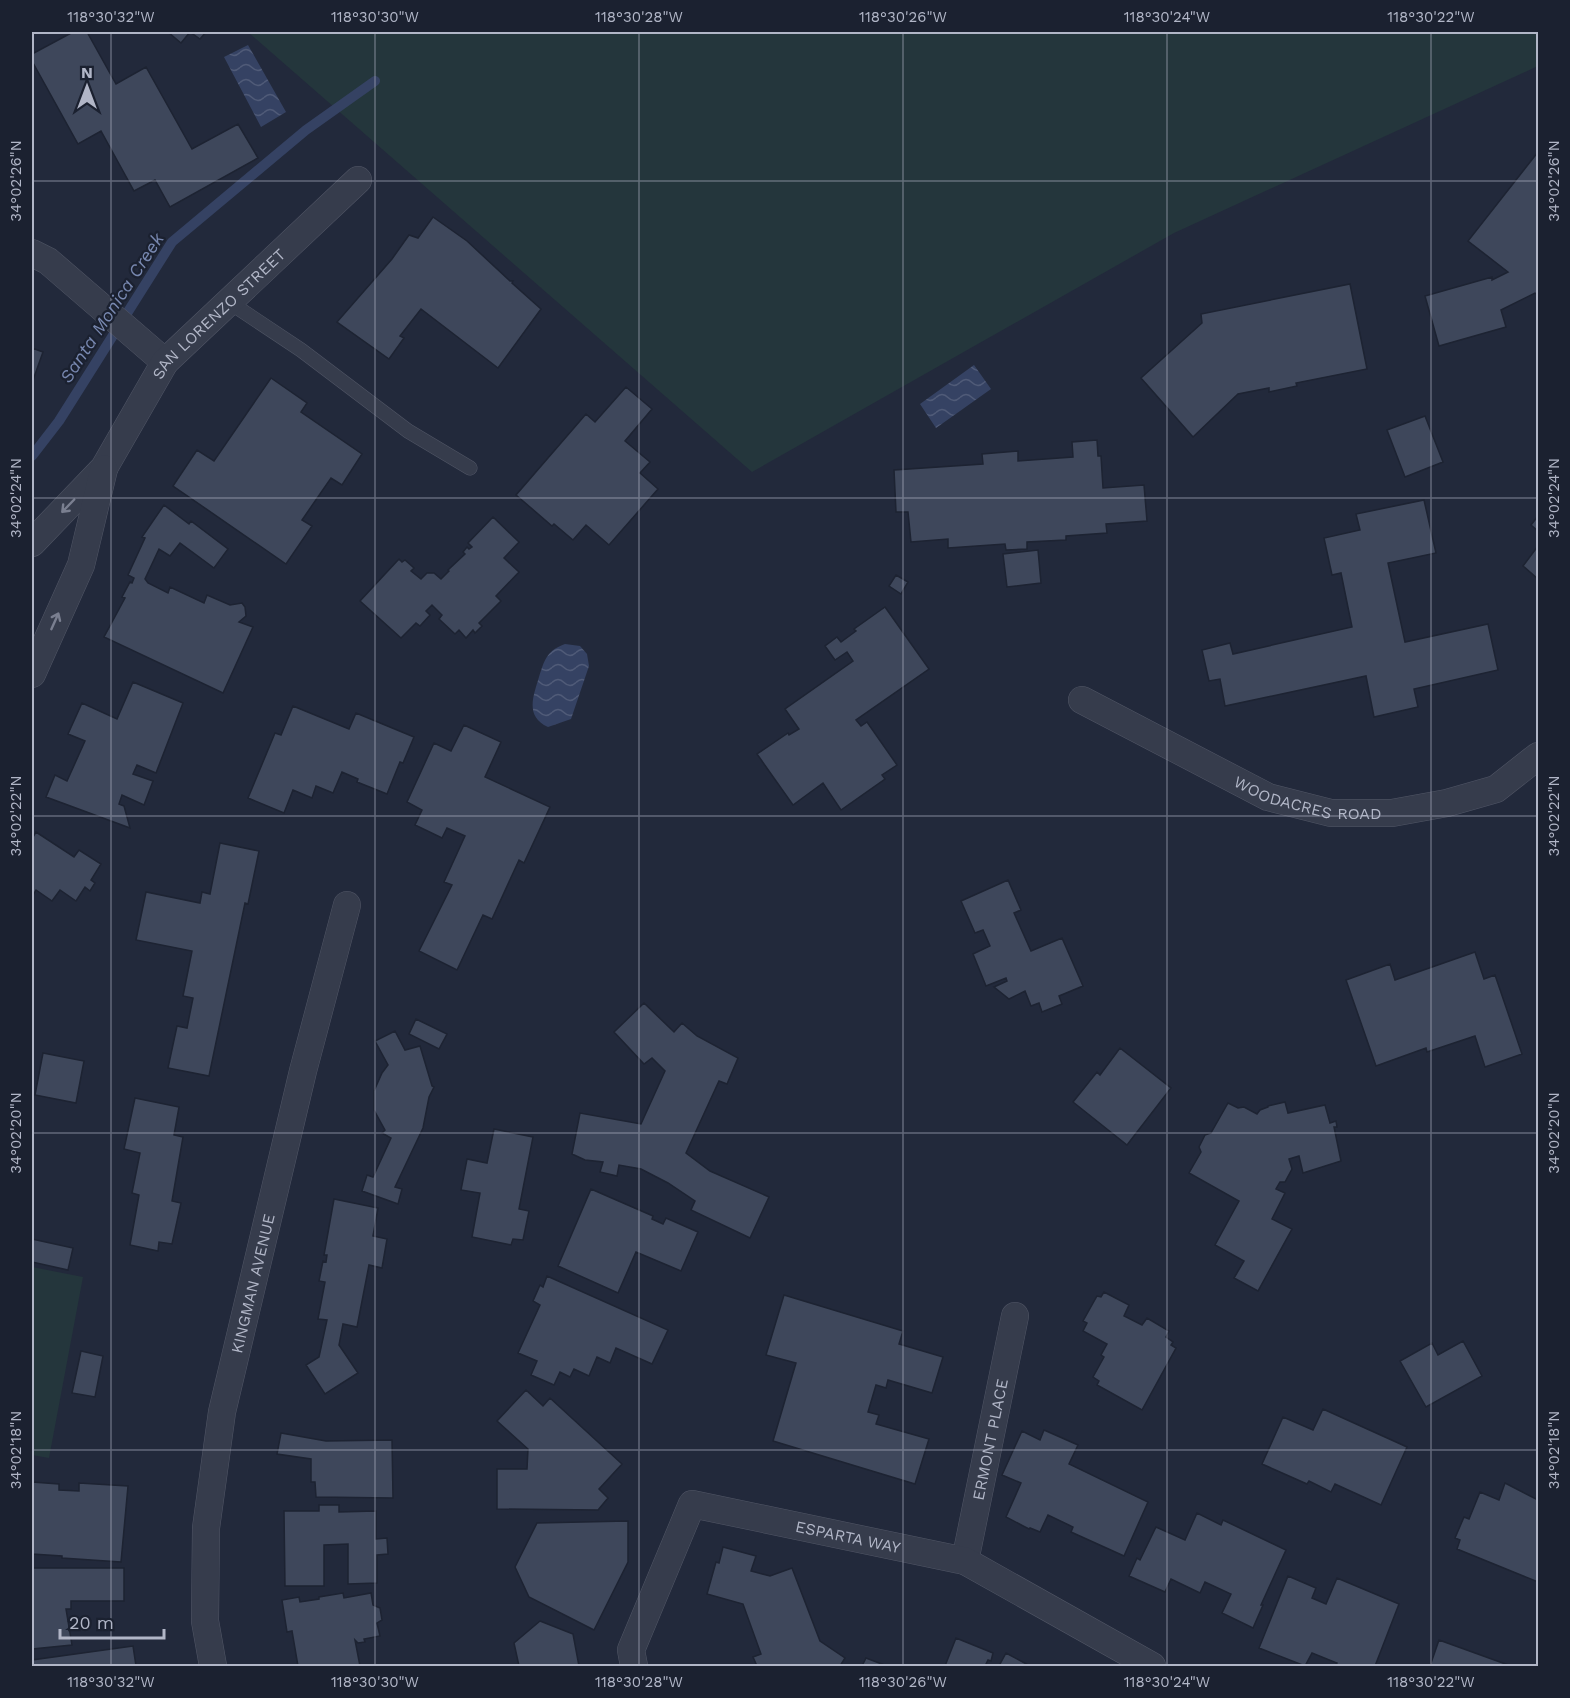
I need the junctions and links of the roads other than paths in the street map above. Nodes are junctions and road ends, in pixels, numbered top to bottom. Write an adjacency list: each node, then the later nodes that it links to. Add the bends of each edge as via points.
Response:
1 (358, 180): 3 (street, SAN LORENZO STREET)
2 (32, 253): 4 (street, via 48,261)
3 (229, 302): 4 (street, SAN LORENZO STREET); 6 (lane, via 301,350 408,431)
4 (165, 362): 5 (street, SAN LORENZO STREET)
5 (104, 468): 7 (street, SAN LORENZO STREET, one-way to 7); 8 (street, SAN LORENZO STREET, one-way to 5, via 81,565)
6 (470, 468)
7 (32, 543)
8 (32, 674)
9 (1082, 700): 10 (street, WOODACRES ROAD, via 1268,797 1332,813 1392,813 1447,803 1496,789)
10 (1539, 756)
11 (347, 905): 14 (street, KINGMAN AVENUE, via 222,1412 206,1528 205,1621)
12 (1015, 1316): 13 (street, ERMONT PLACE)
13 (965, 1561): 15 (street, ESPARTA WAY, via 692,1504 631,1650); 16 (street, ESPARTA WAY)
14 (213, 1666)
15 (634, 1666)
16 (1152, 1666)

